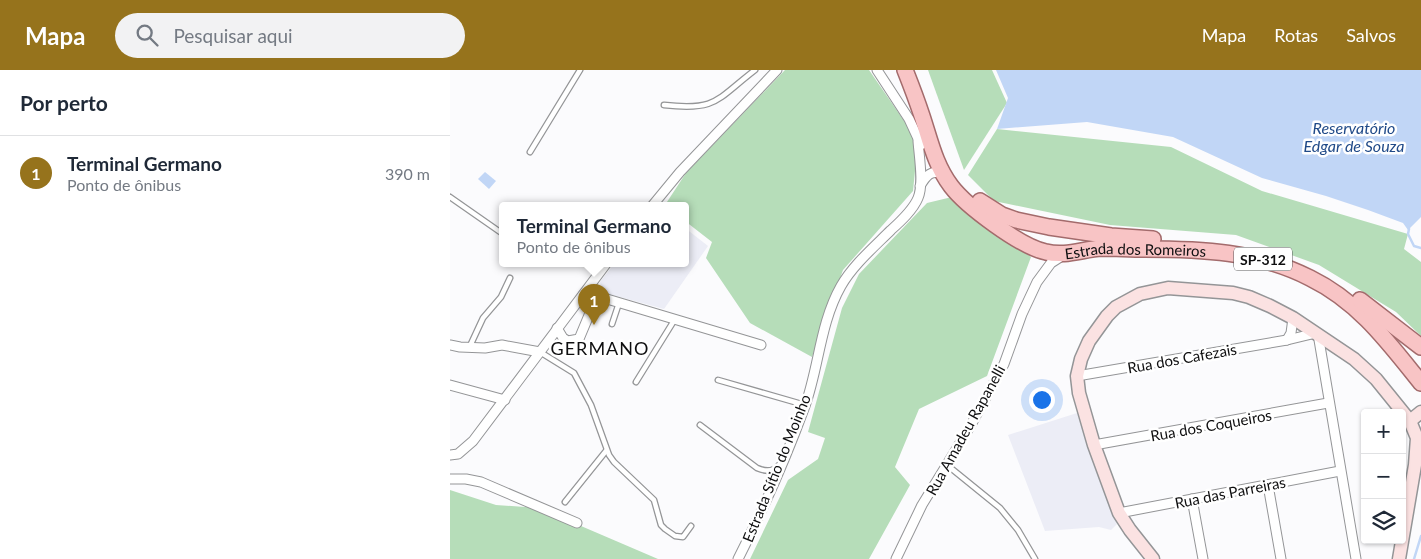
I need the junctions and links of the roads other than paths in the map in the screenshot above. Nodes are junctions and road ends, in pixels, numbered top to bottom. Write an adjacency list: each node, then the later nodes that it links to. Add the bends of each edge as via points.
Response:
1 (580, 70): 9 (lane)
2 (755, 70): 7 (lane, via 714,102 696,107)
3 (777, 70): 13 (street)
4 (877, 70): 8 (street)
5 (905, 70): 8 (main road, via 923,118)
6 (914, 70): 10 (main road, Estrada dos Romeiros / SP-312)
7 (664, 106)
8 (922, 136): 10 (main road); 11 (street, Estrada Sítio do Moinho)
9 (530, 152)
10 (942, 165): 11 (street, via 928,174); 14 (main road, Estrada dos Romeiros / SP-312, via 949,166 960,182 990,208 1016,220); 17 (main road, Estrada dos Romeiros / SP-312, via 954,189 975,209)
11 (920, 186): 43 (street, Estrada Sítio do Moinho, via 918,197 908,212 858,264 836,294)
12 (450, 197): 16 (lane)
13 (655, 202)
14 (1046, 226): 15 (main road, Estrada dos Romeiros / SP-312); 17 (main road, via 1037,236)
15 (1068, 230): 18 (main road, via 1074,241); 34 (main road, Estrada dos Romeiros / SP-312, via 1129,238 1229,244 1280,256 1313,269 1344,287)
16 (499, 231)
17 (1038, 250): 18 (main road, Estrada dos Romeiros / SP-312); 20 (street, via 1043,260)
18 (1066, 254): 20 (street); 36 (main road, Estrada dos Romeiros / SP-312, via 1092,249 1207,250 1266,260 1309,277 1352,304)
19 (604, 267): 22 (street)
20 (1043, 272): 52 (street, Rua Amadeu Rapanelli, via 1022,314 1004,364)
21 (510, 278): 33 (lane)
22 (583, 295): 23 (street); 28 (street)
23 (597, 296): 24 (street); 28 (street, via 579,339 568,341)
24 (619, 303): 26 (street); 27 (lane)
25 (1293, 318): 29 (street); 30 (street); 37 (street, via 1263,303 1232,293 1182,288 1152,291 1124,301 1107,316 1085,348)
26 (675, 319): 32 (street); 39 (lane)
27 (612, 324)
28 (557, 328): 35 (street)
29 (1317, 334): 30 (street, Rua dos Cafezais); 42 (street); 45 (street, via 1366,368)
30 (1287, 340): 37 (street, Rua dos Cafezais)
31 (450, 345): 33 (street)
32 (761, 345)
33 (470, 346): 35 (street, via 502,345)
34 (1421, 347)
35 (540, 352): 41 (street); 49 (lane, via 574,372 591,405)
36 (1419, 374)
37 (1078, 376): 48 (street, via 1079,393)
38 (718, 380): 43 (lane)
39 (636, 382)
40 (450, 385): 41 (street)
41 (505, 400): 50 (street, via 473,441 463,451)
42 (1328, 403): 48 (street, Rua dos Coqueiros); 53 (street)
43 (805, 404): 51 (street, Estrada Sítio do Moinho)
44 (1421, 412): 45 (street)
45 (1410, 421): 47 (street)
46 (700, 426): 51 (lane, via 757,468 772,470)
47 (1419, 439): 68 (street)
48 (1094, 446): 58 (street)
49 (606, 450): 57 (lane); 60 (lane, via 614,462 654,500 665,529 683,537)
50 (450, 455)
51 (782, 462): 61 (street, Estrada Sítio do Moinho)
52 (948, 465): 62 (street, Rua Amadeu Rapanelli, via 922,506); 63 (lane, via 1000,508)
53 (1340, 471): 55 (street, Rua das Parreiras); 67 (street)
54 (450, 479): 59 (street, via 481,482)
55 (1268, 485): 56 (street, Rua das Parreiras); 66 (street)
56 (1192, 499): 58 (street, Rua das Parreiras); 65 (street)
57 (565, 502)
58 (1119, 512): 64 (street)
59 (577, 524)
60 (691, 526)
61 (738, 559)
62 (896, 559)
63 (1035, 559)
64 (1153, 559)
65 (1203, 559)
66 (1281, 559)
67 (1356, 559)
68 (1399, 559)

